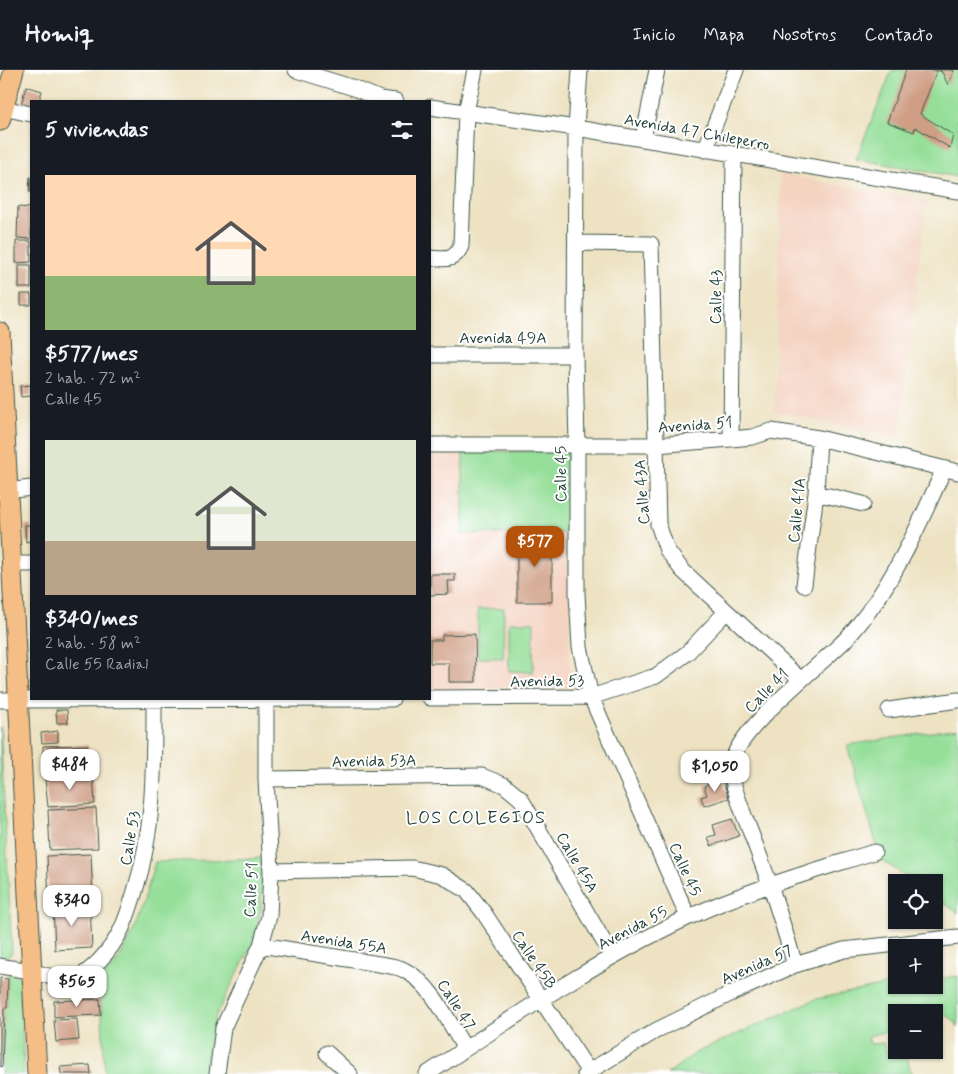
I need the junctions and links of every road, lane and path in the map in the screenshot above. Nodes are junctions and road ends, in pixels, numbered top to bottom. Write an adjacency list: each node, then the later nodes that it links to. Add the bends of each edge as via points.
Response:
1 (14, 70): 11 (main road)
2 (296, 70): 7 (street)
3 (475, 70): 10 (street)
4 (580, 70): 13 (street, Calle 45)
5 (657, 70): 14 (street)
6 (736, 70): 15 (street)
7 (356, 95): 8 (street)
8 (377, 100)
9 (431, 107): 10 (street, Avenida 47 Chileperro)
10 (466, 112): 13 (street, Avenida 47 Chileperro); 19 (street, via 461,246 451,259)
11 (2, 114): 12 (street)
12 (30, 114)
13 (576, 128): 14 (street, Avenida 47 Chileperro); 18 (street, Calle 45)
14 (643, 139): 15 (street, Avenida 47 Chileperro)
15 (705, 150): 16 (street, Avenida 47 Chileperro)
16 (734, 155): 17 (street, Avenida 47 Chileperro); 24 (street, Calle 43)
17 (958, 191)
18 (576, 243): 22 (street, Calle 45); 26 (street, Calle 43A, via 651,244)
19 (431, 258)
20 (0, 332): 29 (main road)
21 (431, 355): 22 (street, Avenida 49A)
22 (575, 355): 27 (street, Calle 45)
23 (819, 438): 24 (street, Avenida 51, via 771,431); 28 (street, Avenida 51); 31 (street, Calle 41A)
24 (731, 439): 26 (street, Avenida 51)
25 (431, 445): 27 (street, Avenida 51)
26 (656, 445): 27 (street, Avenida 51); 36 (street, Calle 43A, via 658,524 668,550 682,570)
27 (578, 446): 38 (street, Calle 45, via 577,594 580,647)
28 (951, 470): 37 (street, Calle 41, via 865,617)
29 (2, 488): 30 (street); 33 (main road)
30 (30, 488)
31 (816, 493): 32 (street); 35 (street, Calle 41A)
32 (863, 504)
33 (11, 564): 34 (street); 40 (main road)
34 (30, 564)
35 (804, 585)
36 (726, 612): 37 (street, Calle 43A); 38 (street, Avenida 53, via 687,653 656,676)
37 (802, 680): 50 (street, Calle 41, via 750,731 736,749 732,762 737,795)
38 (591, 697): 39 (street, Avenida 53); 51 (street, Calle 45)
39 (431, 698)
40 (9, 700): 41 (street); 57 (main road)
41 (30, 700)
42 (154, 700): 57 (street, Calle 53, via 154,790 150,831 127,920 118,938 91,969 76,978 56,979)
43 (266, 700): 47 (street, Calle 51)
44 (958, 700): 45 (street)
45 (889, 710)
46 (482, 776): 47 (street, Avenida 53A); 54 (street, Calle 45A, via 504,785 521,800)
47 (266, 779): 49 (street, Calle 51)
48 (874, 852): 50 (street, Avenida 55)
49 (271, 870): 53 (street, Calle 51, via 269,916); 59 (street, Calle 45B, via 412,868 442,875 467,891)
50 (770, 885): 51 (street, Avenida 55); 55 (street, Calle 41)
51 (688, 917): 54 (street, Avenida 55)
52 (958, 937): 55 (street, Avenida 57, via 844,950)
53 (261, 945): 58 (street, Avenida 55A, via 386,964); 64 (street, Calle 51, via 223,1028)
54 (612, 956): 59 (street, Avenida 55)
55 (795, 965): 62 (street, Avenida 57, via 657,1030)
56 (0, 966): 57 (street)
57 (32, 972): 63 (main road)
58 (418, 978): 60 (street, Calle 47)
59 (541, 1000): 60 (street, Avenida 55); 62 (street, Calle 45B)
60 (465, 1049): 66 (street, Avenida 55)
61 (327, 1053): 65 (street)
62 (587, 1073)
63 (37, 1074)
64 (217, 1074)
65 (350, 1074)
66 (427, 1074)

